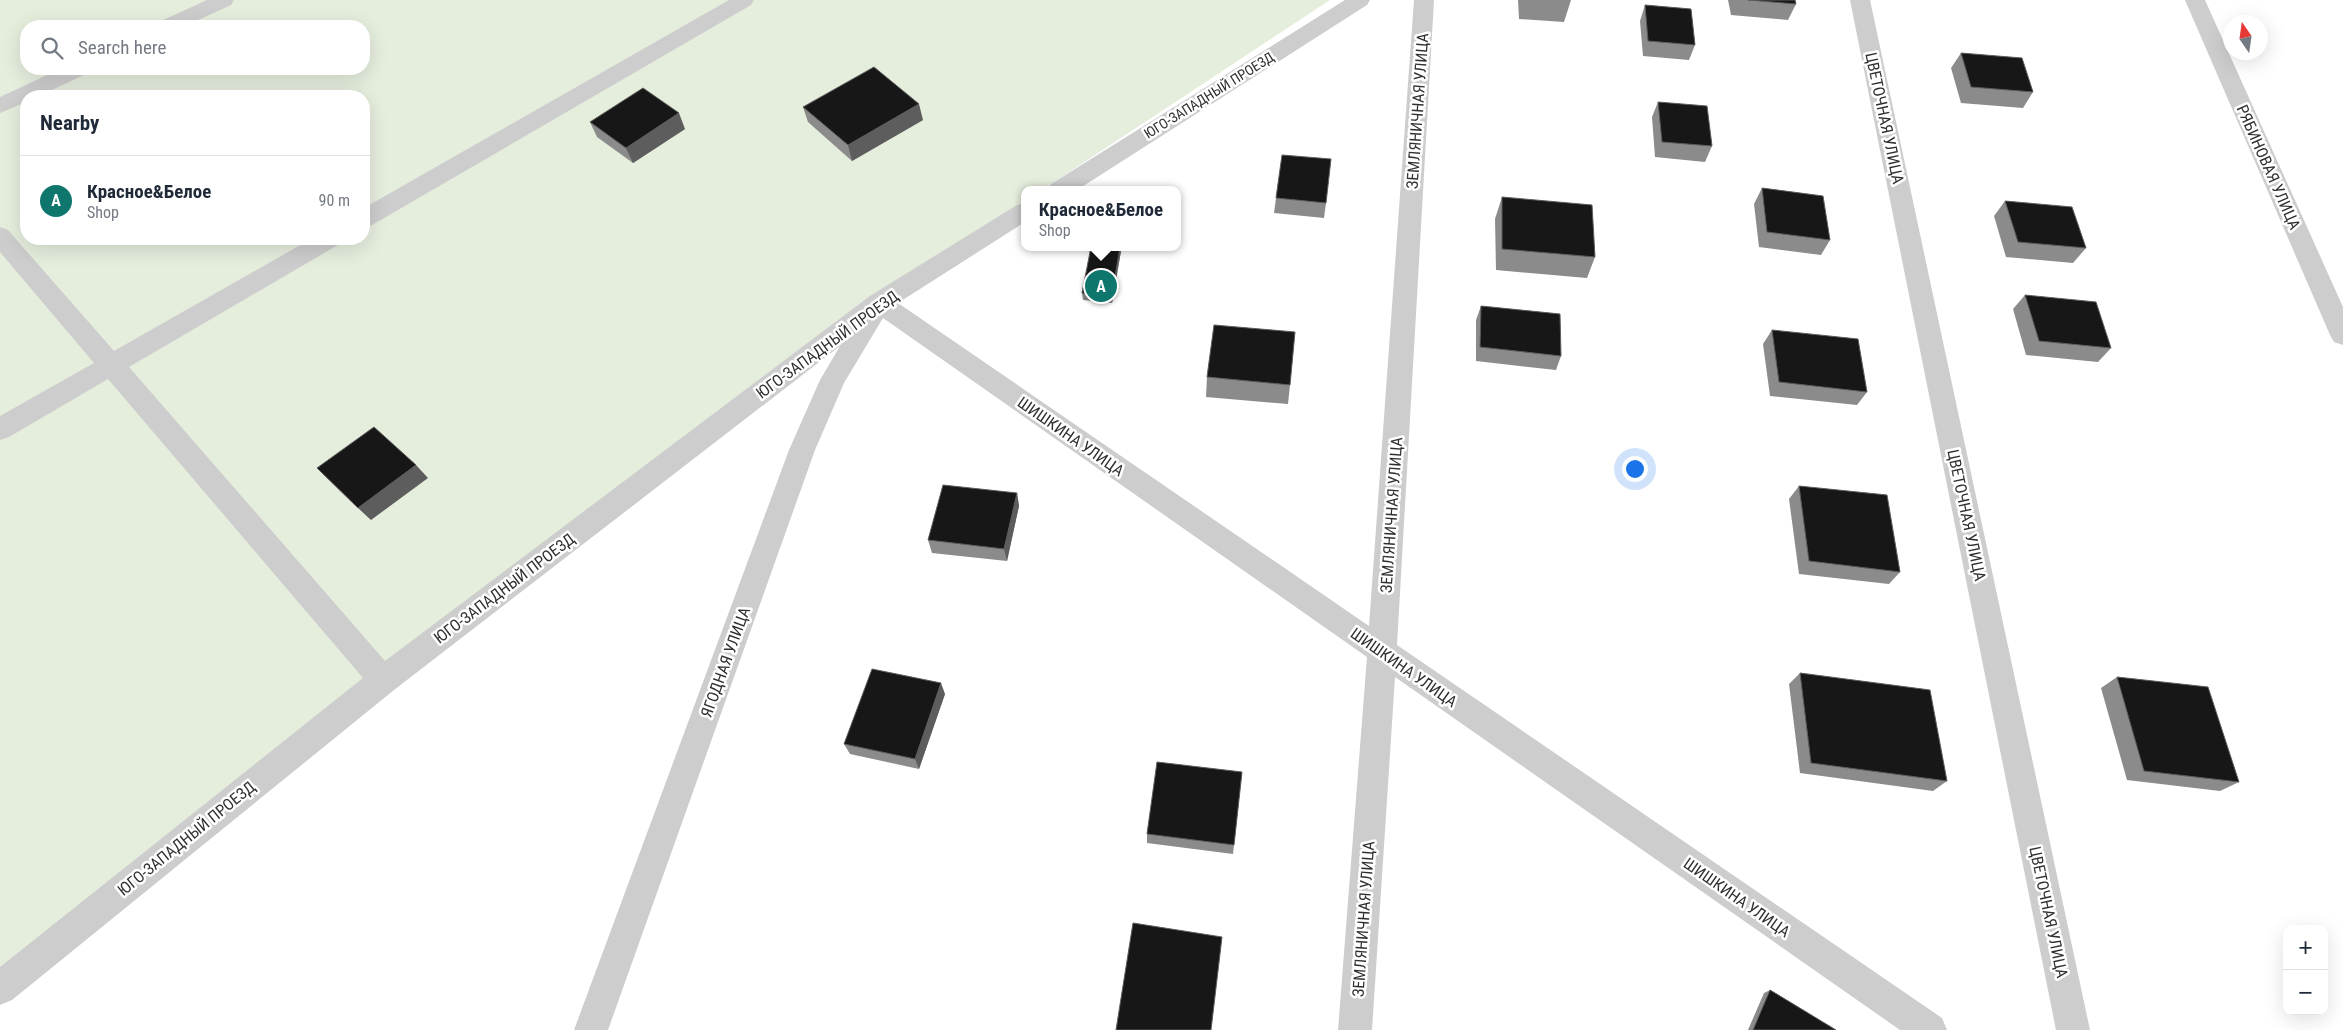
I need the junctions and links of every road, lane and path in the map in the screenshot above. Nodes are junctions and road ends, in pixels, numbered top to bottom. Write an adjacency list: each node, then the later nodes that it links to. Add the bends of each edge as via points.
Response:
1 (224, 0): 7 (street)
2 (744, 0): 14 (street)
3 (1360, 0): 12 (street, ЮГО-ЗАПАДНЫЙ ПРОЕЗД)
4 (1424, 0): 21 (street, ЗЕМЛЯНИЧНАЯ УЛИЦА)
5 (1860, 0): 27 (street, ЦВЕТОЧНАЯ УЛИЦА)
6 (2196, 0): 18 (street, РЯБИНОВАЯ УЛИЦА)
7 (181, 20)
8 (65, 75): 9 (street)
9 (34, 90)
10 (20, 97): 11 (street)
11 (0, 106)
12 (1065, 186)
13 (1021, 214): 17 (street, ЮГО-ЗАПАДНЫЙ ПРОЕЗД)
14 (370, 216)
15 (0, 236): 19 (street)
16 (320, 245): 19 (street)
17 (878, 303): 21 (street, ШИШКИНА УЛИЦА); 22 (street, ЮГО-ЗАПАДНЫЙ ПРОЕЗД); 24 (street, ЯГОДНАЯ УЛИЦА, via 833,380 802,450)
18 (2343, 334)
19 (111, 365): 20 (street); 22 (street)
20 (0, 429)
21 (1382, 652): 25 (street, ЗЕМЛЯНИЧНАЯ УЛИЦА); 26 (street, ШИШКИНА УЛИЦА)
22 (383, 680): 23 (street, ЮГО-ЗАПАДНЫЙ ПРОЕЗД)
23 (0, 988)
24 (591, 1030)
25 (1355, 1030)
26 (1930, 1030)
27 (2073, 1030)

